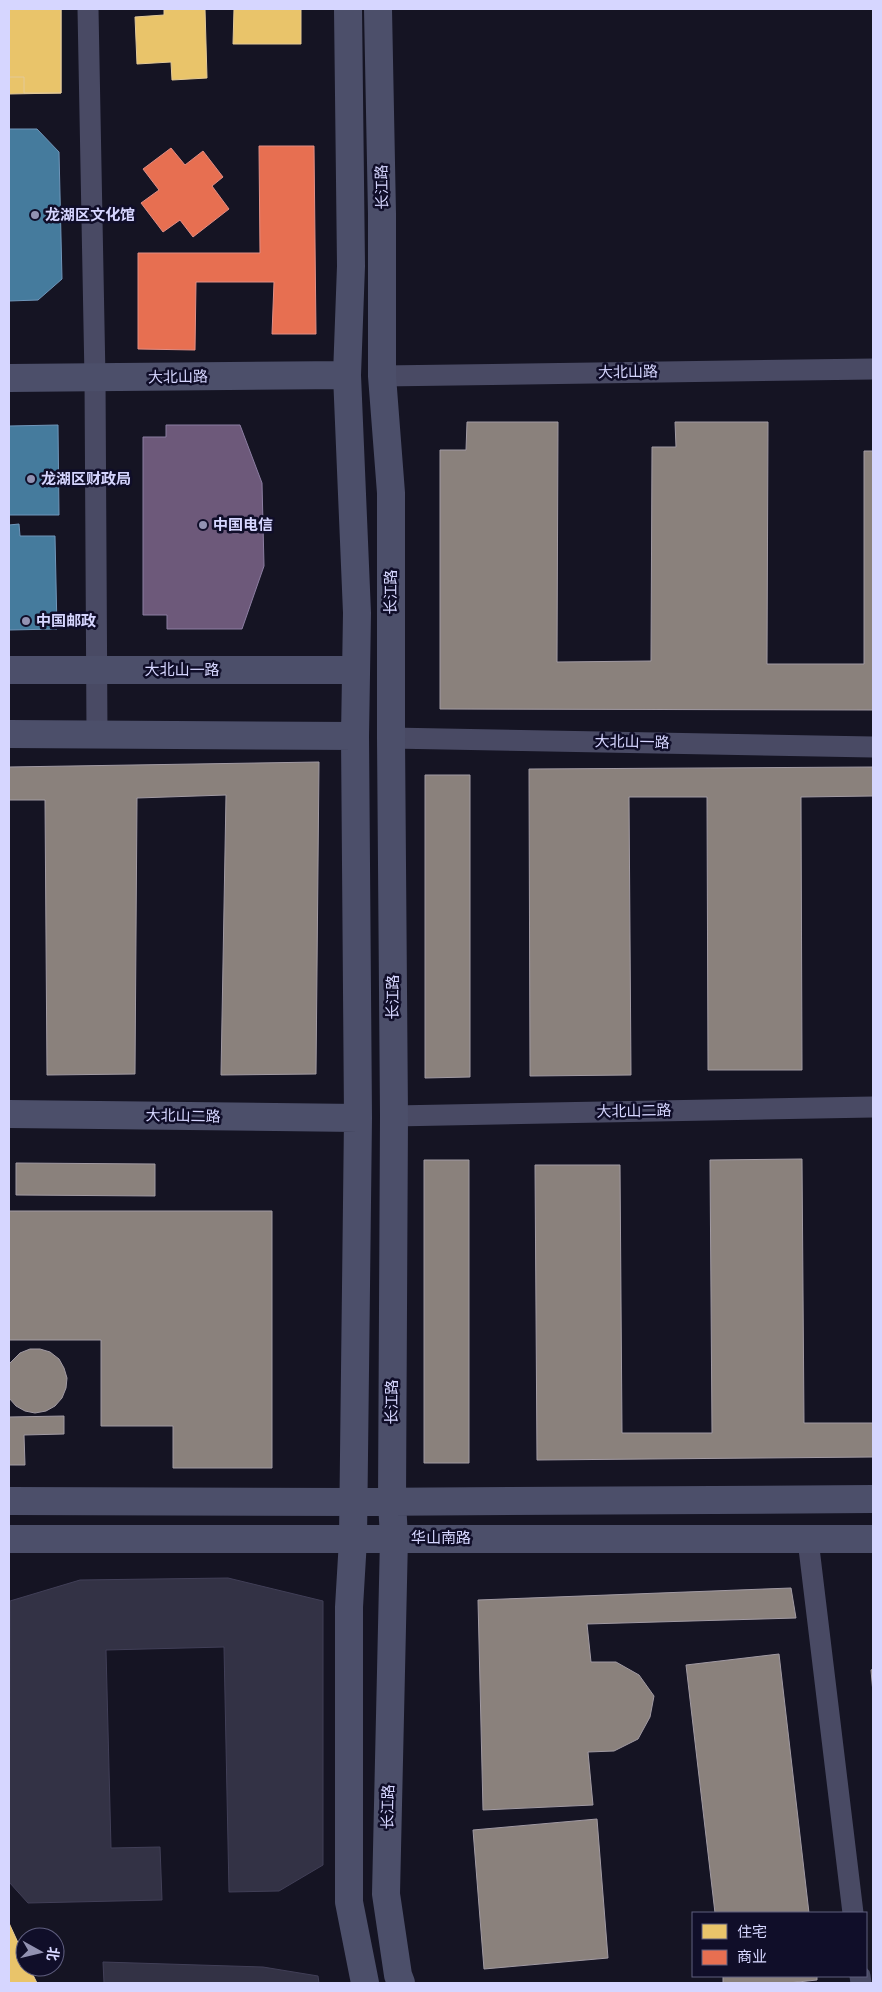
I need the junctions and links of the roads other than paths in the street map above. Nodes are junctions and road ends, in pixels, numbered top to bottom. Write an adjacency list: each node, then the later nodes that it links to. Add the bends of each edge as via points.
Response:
1 (88, 9): 8 (street)
2 (348, 9): 5 (main road, via 351,266)
3 (378, 9): 6 (main road, 长江路)
4 (873, 369): 6 (street, 大北山路)
5 (347, 375): 8 (main road, 大北山路); 11 (main road, via 357,613)
6 (382, 376): 15 (main road, 长江路, via 391,493)
7 (9, 378): 8 (main road, 大北山路)
8 (95, 378): 10 (street)
9 (9, 670): 10 (main road, 大北山一路)
10 (97, 670): 11 (main road, 大北山一路); 13 (street)
11 (355, 670): 14 (main road)
12 (9, 734): 13 (main road)
13 (97, 734): 14 (main road)
14 (354, 736): 20 (main road)
15 (391, 738): 16 (street, 大北山一路); 19 (main road, 长江路)
16 (873, 747)
17 (873, 1107): 19 (street, 大北山二路)
18 (9, 1114): 20 (main road, 大北山二路)
19 (394, 1116): 23 (main road, 长江路)
20 (358, 1118): 24 (main road)
21 (873, 1499): 23 (main road)
22 (9, 1501): 24 (main road)
23 (392, 1501): 24 (main road); 25 (main road, 长江路)
24 (354, 1502): 28 (main road)
25 (394, 1538): 28 (main road, 华山南路); 29 (main road, 华山南路); 32 (main road, 长江路, via 386,1894)
26 (9, 1539): 28 (main road, 华山南路)
27 (873, 1539): 29 (main road, 华山南路)
28 (354, 1540): 31 (main road, via 349,1607 349,1902)
29 (808, 1540): 30 (street)
30 (853, 1912)
31 (365, 1983)
32 (401, 1983)

